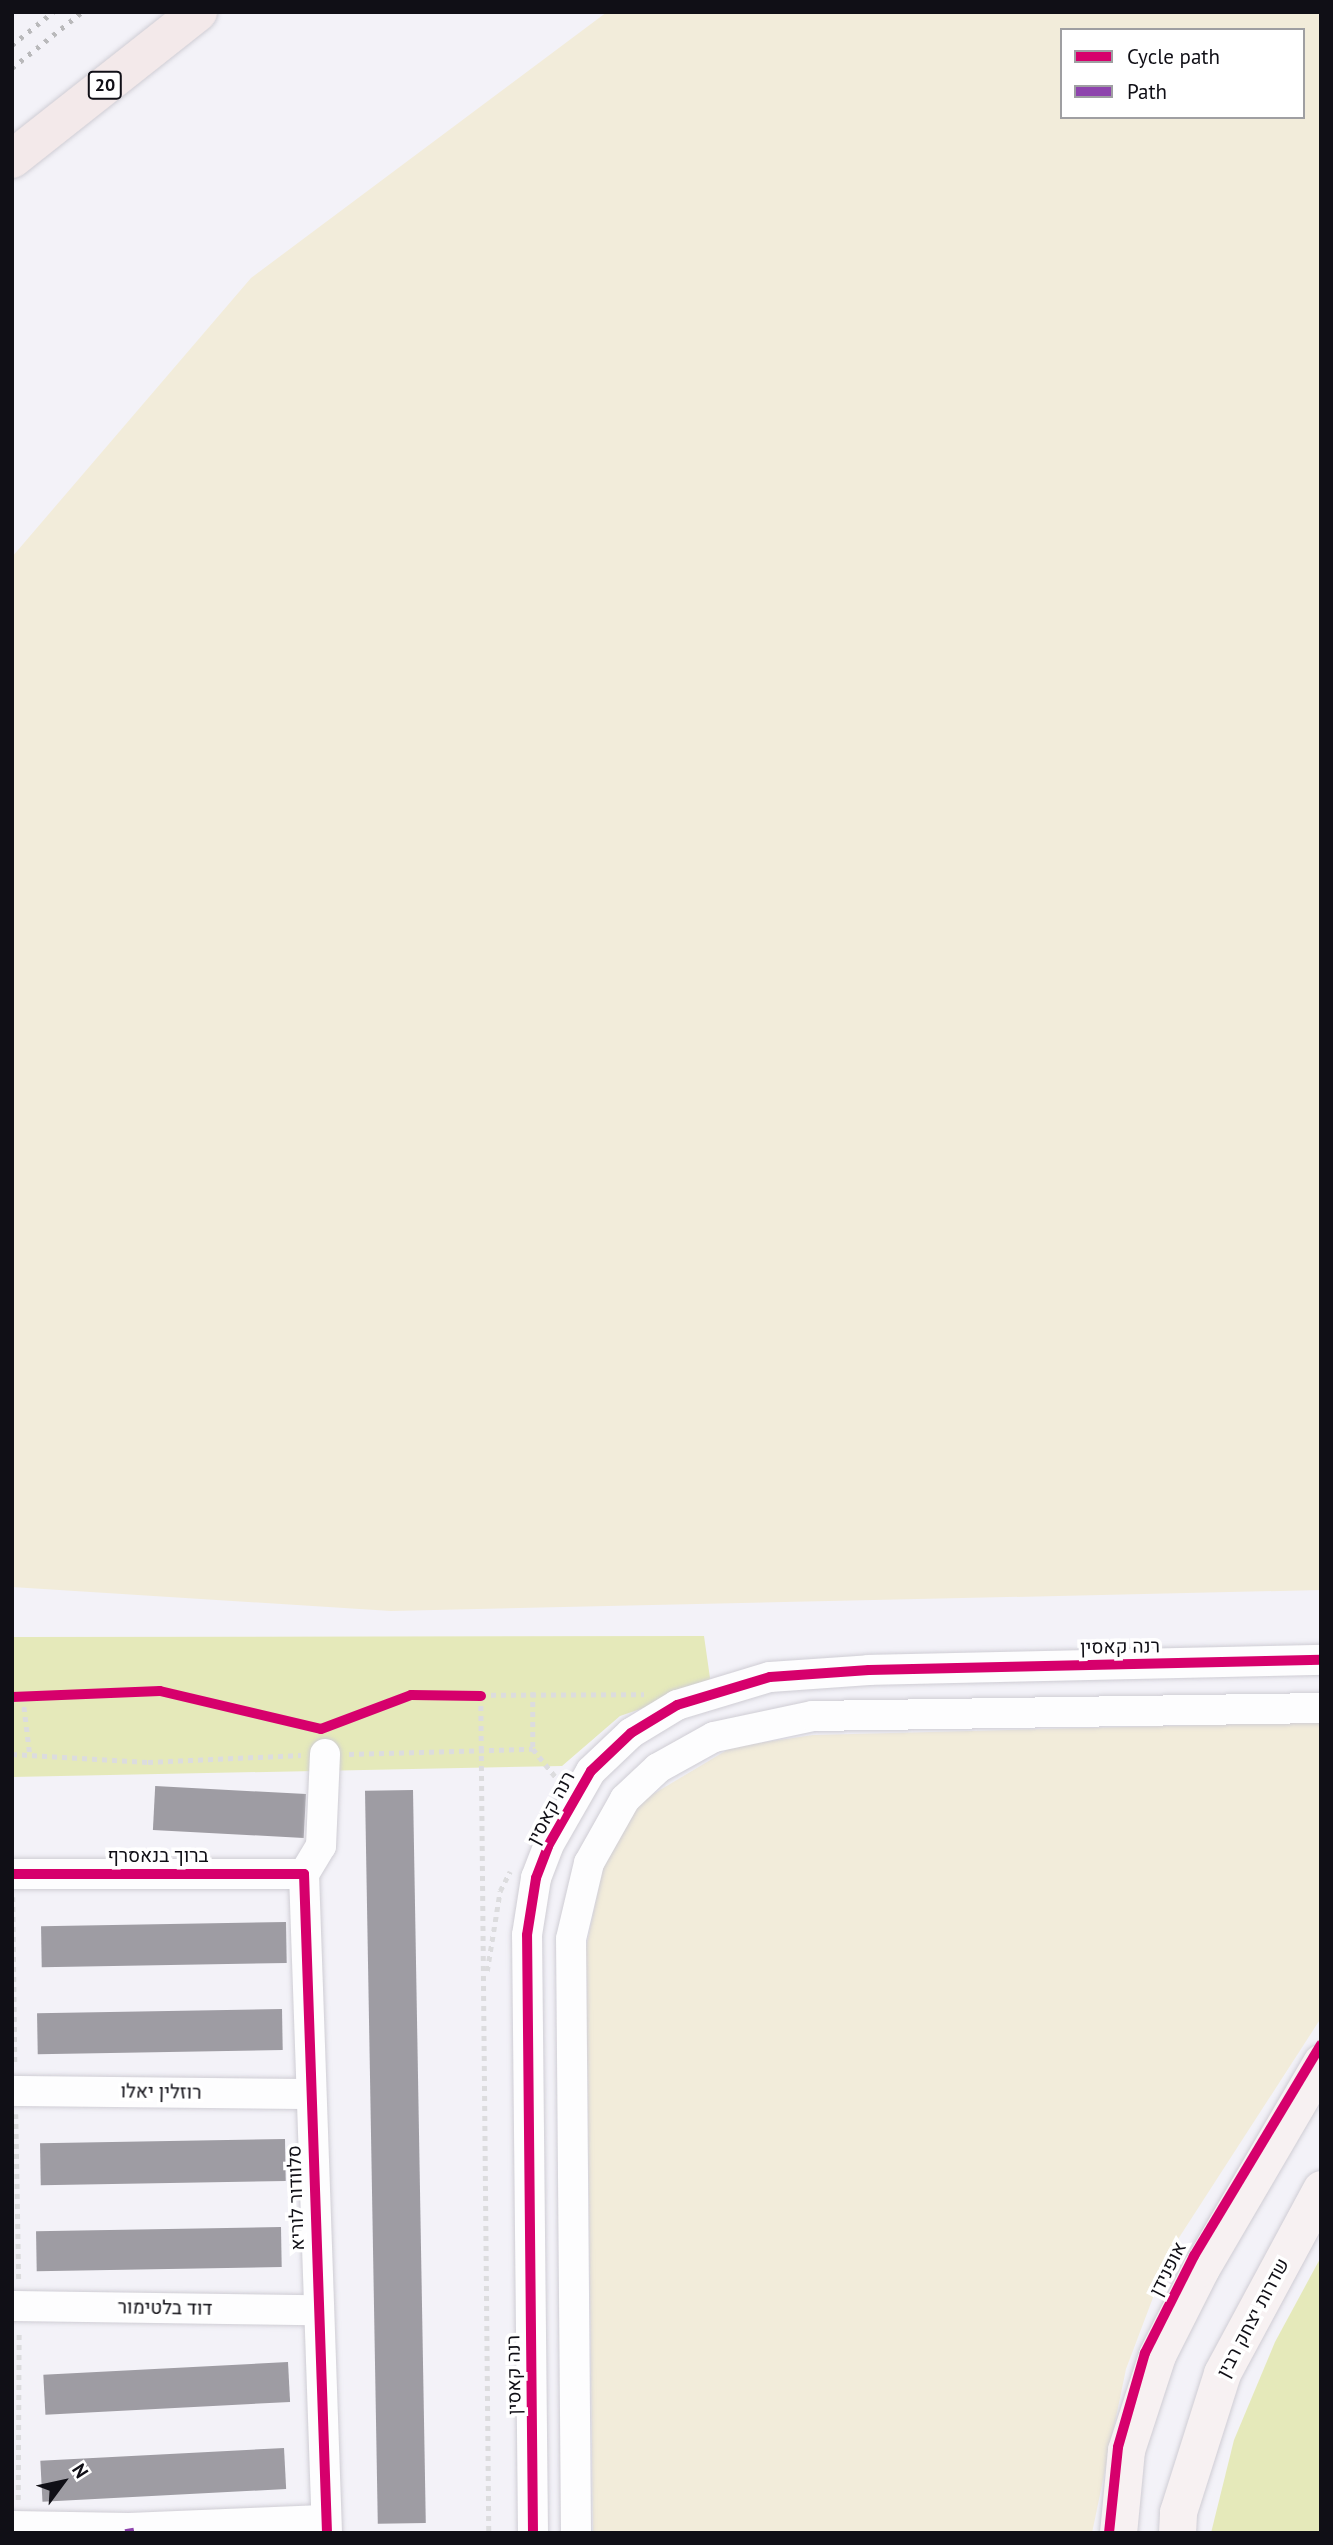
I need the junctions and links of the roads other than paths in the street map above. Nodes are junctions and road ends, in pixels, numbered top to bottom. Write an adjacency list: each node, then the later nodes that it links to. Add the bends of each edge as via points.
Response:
1 (198, 12): 2 (highway, 20)
2 (12, 159)
3 (1321, 1660): 17 (street, רנה קאסין, via 897,1669 770,1677 677,1705 631,1733 591,1771 548,1846 536,1878 527,1936)
4 (1321, 1708): 18 (street, via 813,1716 714,1737 658,1768 625,1799 589,1863 571,1939)
5 (325, 1754): 7 (street, via 321,1846)
6 (13, 1874): 7 (street, ברוך בנאסרף)
7 (304, 1874): 10 (street, סלוודור לוריא)
8 (1321, 2063): 19 (main road, via 1201,2268 1157,2355 1126,2450)
9 (14, 2091): 10 (street, רוזלין יאלו)
10 (310, 2094): 13 (street, סלוודור לוריא)
11 (1321, 2189): 20 (main road, שדרות יצחק רבין, via 1222,2373 1178,2512)
12 (15, 2306): 13 (street, דוד בלטימור)
13 (317, 2310): 14 (street, סלוודור לוריא)
14 (325, 2527): 16 (street)
15 (16, 2528): 16 (street)
16 (130, 2530)
17 (533, 2533)
18 (576, 2533)
19 (1118, 2533)
20 (1177, 2533)

